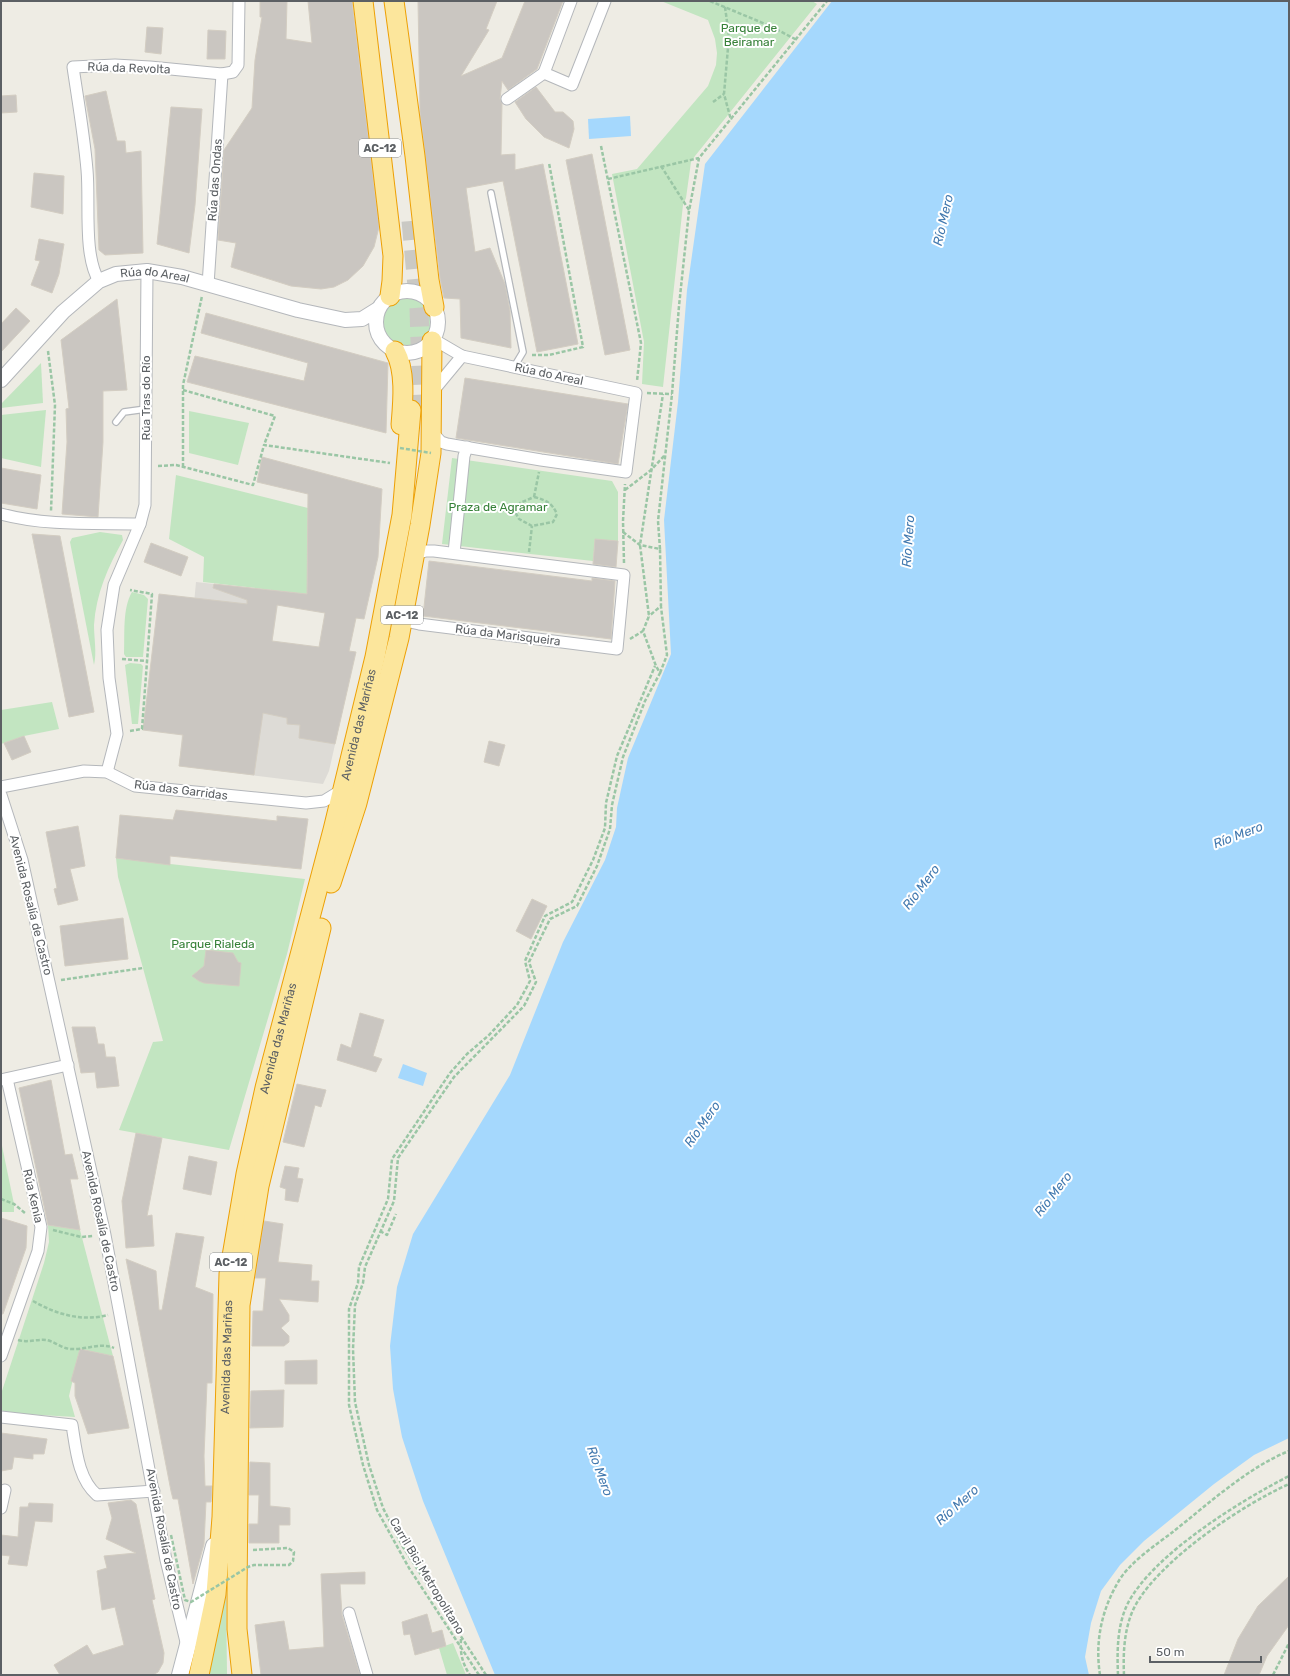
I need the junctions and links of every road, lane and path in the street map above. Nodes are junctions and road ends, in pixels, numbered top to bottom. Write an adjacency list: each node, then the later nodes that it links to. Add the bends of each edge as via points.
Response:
1 (239, 1): 13 (street, via 238,65 233,72)
2 (363, 1): 28 (highway, AC-12, via 393,256 392,281)
3 (372, 1): 4 (highway, AC-12, via 404,222)
4 (384, 1)
5 (394, 1): 29 (highway, AC-12)
6 (571, 1): 12 (street)
7 (605, 1): 12 (street, via 572,85)
8 (710, 1): 10 (path)
9 (827, 1): 11 (path)
10 (726, 7): 11 (path); 14 (path, via 729,36)
11 (797, 40): 17 (path)
12 (544, 73): 15 (street)
13 (222, 74): 26 (street, Rúa da Revolta, via 115,65 73,67 87,169 90,254); 27 (street, Rúa das Ondas)
14 (724, 94): 16 (path); 17 (path)
15 (507, 99)
16 (713, 102)
17 (731, 121): 19 (path)
18 (601, 146): 22 (path)
19 (699, 158): 21 (path); 24 (path)
20 (549, 163): 34 (path, via 583,347 543,356)
21 (661, 166): 22 (path); 24 (path)
22 (608, 179): 40 (path, via 641,343)
23 (491, 193): 34 (lane)
24 (689, 211): 41 (path)
25 (147, 271): 26 (street, Rúa do Areal, via 116,274); 27 (street, Rúa do Areal); 42 (street, Rúa Tras do Río)
26 (99, 281): 31 (street, Rúa do Areal)
27 (208, 285): 30 (street, Rúa do Areal); 38 (path, via 198,311)
28 (384, 303): 29 (street, via 401,291 414,292 426,297); 30 (street, Rúa do Areal, via 368,316); 33 (street, via 376,324)
29 (434, 307): 32 (street, via 438,324)
30 (345, 320): 33 (street, Rúa do Areal, via 365,329)
31 (45, 332): 37 (street, Rúa do Areal); 60 (path, via 55,405)
32 (433, 340): 33 (street, via 417,352 406,353); 35 (street, Rúa do Areal); 39 (highway, AC-12)
33 (388, 345): 49 (highway, AC-12, via 400,364 402,392)
34 (523, 352): 36 (lane)
35 (462, 356): 36 (street, Rúa do Areal); 39 (street)
36 (514, 367): 40 (street, Rúa do Areal)
37 (1, 380)
38 (183, 390): 45 (path, via 275,416); 52 (path)
39 (433, 392): 44 (highway, AC-12)
40 (636, 393): 54 (street)
41 (672, 394): 48 (path); 53 (path, via 663,394)
42 (146, 409): 43 (lane, via 124,412); 51 (street, Rúa Tras do Río)
43 (116, 422)
44 (432, 432): 46 (street, via 441,442); 47 (highway, AC-12)
45 (264, 445): 49 (path); 52 (path, via 253,485)
46 (467, 447): 50 (street); 57 (street)
47 (431, 453): 49 (path, bridge); 67 (highway, AC-12)
48 (666, 455): 53 (path); 65 (path, via 658,521)
49 (399, 456): 80 (highway, AC-12, via 391,540)
50 (541, 460): 54 (street); 56 (path)
51 (146, 467): 52 (path); 61 (street, Rúa Tras do Río, via 145,505)
52 (183, 467)
53 (651, 470): 55 (path); 64 (path)
54 (626, 472): 55 (path)
55 (625, 490): 63 (path)
56 (534, 497): 58 (path, via 520,503); 62 (path, via 544,499 553,505 557,514 553,522)
57 (459, 504): 58 (path); 66 (street)
58 (515, 512): 62 (path, via 519,519)
59 (1, 514): 60 (street)
60 (50, 522): 61 (street)
61 (140, 524): 78 (street, Rúa Tras do Río, via 114,585 107,630 109,678)
62 (532, 526): 68 (path)
63 (623, 532): 64 (path); 69 (path)
64 (640, 545): 65 (path); 73 (path)
65 (660, 549): 71 (path)
66 (454, 553): 67 (street, via 426,550); 68 (street)
67 (415, 554): 72 (highway, AC-12)
68 (527, 563): 69 (street)
69 (624, 575): 72 (street, Rúa da Marisqueira, via 617,649 418,624 410,622)
70 (130, 590): 75 (path, via 152,594)
71 (661, 606): 73 (path); 77 (path, via 667,655)
72 (402, 615): 83 (highway, AC-12, via 399,638 357,803)
73 (649, 616): 76 (path, via 643,631)
74 (122, 659): 75 (path)
75 (147, 662): 78 (path, via 142,729)
76 (656, 666): 77 (path); 111 (path, Carril Bici Metropolitano, via 617,756 606,803 605,828 593,860 572,902 545,916 525,962 530,981 517,1005 450,1073 392,1159 388,1199 359,1267 358,1283 348,1309 350,1405 363,1465 377,1510 409,1568)
77 (660, 673): 91 (path, via 645,701 623,757 612,805 610,829 597,866 577,906 550,919 530,962 536,982 524,1006 454,1077 398,1158 394,1201)
78 (117, 734): 79 (street, Rúa Tras do Río)
79 (107, 772): 80 (street, Rúa das Garridas, via 135,786 306,803 324,801); 81 (street, Rúa das Garridas, via 84,771)
80 (337, 793): 82 (highway, AC-12)
81 (1, 794): 84 (street, Avenida Rosalía de Castro, via 22,860)
82 (326, 859): 83 (highway, Avenida das Mariñas / AC-12, via 369,683 395,561 417,409 420,449 412,519 398,599); 105 (highway, Avenida das Mariñas / AC-12, via 264,1096 246,1174 229,1274)
83 (332, 883): 115 (highway, Avenida das Mariñas / AC-12, via 259,1186 240,1305 237,1600)
84 (47, 966): 85 (path, via 60,981); 86 (street, Avenida Rosalía de Castro)
85 (143, 968)
86 (68, 1065): 87 (street); 92 (street, Avenida Rosalía de Castro)
87 (4, 1080): 90 (street, Rúa Kenia)
88 (1, 1199): 90 (path, via 14,1204)
89 (396, 1214): 91 (path, via 387,1234)
90 (40, 1227): 92 (path, via 81,1236); 93 (street, Rúa Kenia, via 38,1251)
91 (380, 1231): 109 (path, via 365,1267 363,1283 355,1305 354,1402 369,1465 383,1508 403,1547)
92 (105, 1235): 94 (street, Avenida Rosalía de Castro)
93 (24, 1292): 94 (path, via 31,1300 50,1310 80,1318 103,1317); 95 (street, Rúa Kenia)
94 (120, 1312): 96 (street, Avenida Rosalía de Castro)
95 (10, 1330): 96 (path, via 18,1340 24,1342 47,1340 72,1349 93,1345 111,1346); 97 (street, Rúa Kenia)
96 (128, 1354): 103 (street, Avenida Rosalía de Castro)
97 (1, 1356)
98 (1, 1417): 103 (street, via 72,1425 77,1456 85,1480 97,1495)
99 (1289, 1451): 120 (path, via 1253,1470 1206,1506 1138,1560 1117,1583 1104,1611 1098,1638)
100 (1289, 1476): 121 (path, via 1261,1490 1208,1525 1147,1577 1128,1604 1119,1629)
101 (1289, 1484): 122 (path, via 1247,1506 1217,1527 1168,1565 1152,1583 1135,1607 1127,1631 1123,1655)
102 (5, 1490): 104 (street)
103 (154, 1491): 112 (street, Avenida Rosalía de Castro, via 166,1560)
104 (1, 1508)
105 (222, 1517): 112 (main road); 114 (highway, Avenida das Mariñas / AC-12, via 216,1594)
106 (171, 1535): 107 (path, bridge, via 185,1600 191,1602 254,1564 289,1565 293,1561 294,1552 288,1548)
107 (252, 1550)
108 (349, 1613): 116 (street)
109 (461, 1638): 111 (path); 119 (path)
110 (1289, 1643): 123 (path)
111 (460, 1647): 117 (path, via 465,1667); 118 (path, Carril Bici Metropolitano)
112 (188, 1651): 113 (main road)
113 (180, 1675)
114 (198, 1675)
115 (242, 1675)
116 (367, 1675)
117 (470, 1675)
118 (479, 1675)
119 (486, 1675)
120 (1100, 1675)
121 (1118, 1675)
122 (1124, 1675)
123 (1273, 1675)

